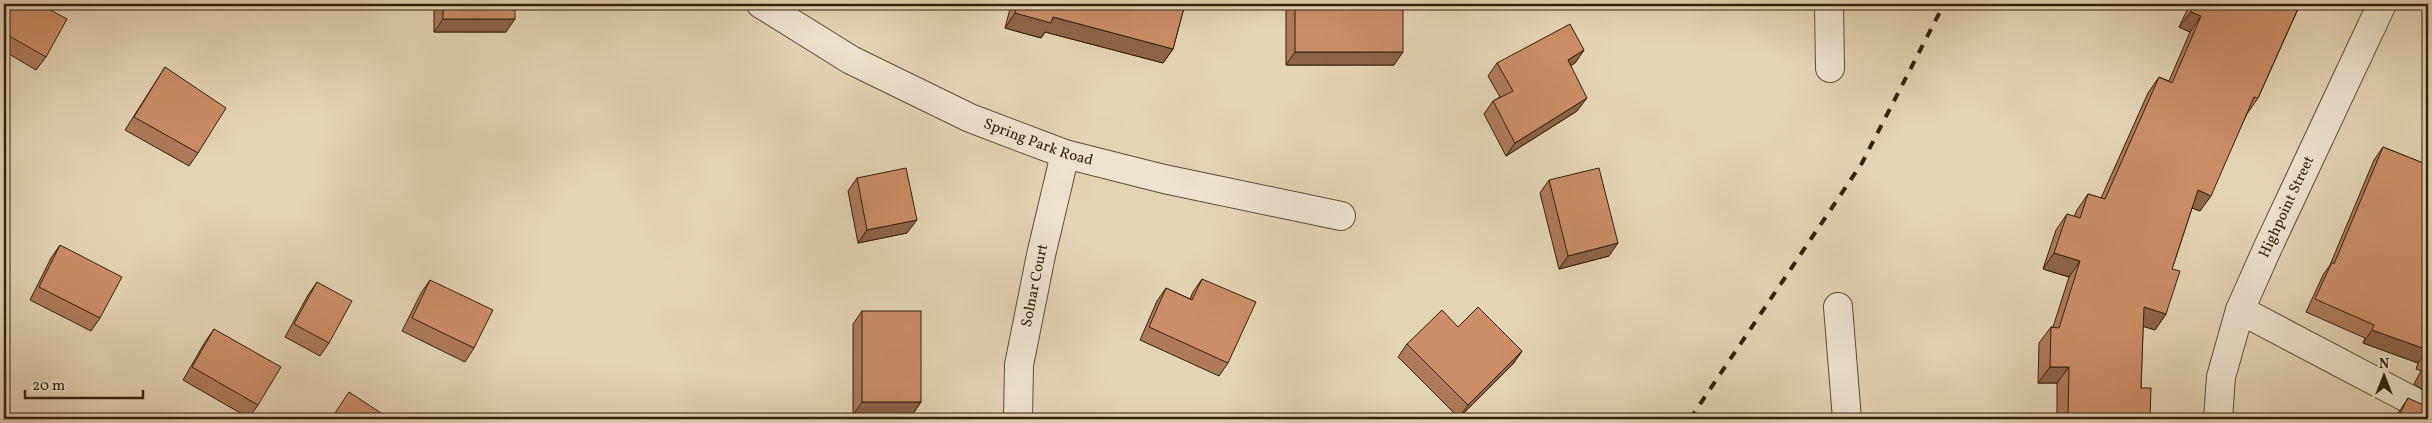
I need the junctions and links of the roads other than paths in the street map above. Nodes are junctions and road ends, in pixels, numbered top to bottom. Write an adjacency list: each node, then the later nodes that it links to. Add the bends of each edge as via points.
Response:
1 (761, 4): 5 (street, Spring Park Road, via 851,60 970,118)
2 (1829, 4): 4 (street)
3 (2382, 4): 8 (street, Highpoint Street)
4 (1830, 68)
5 (1065, 154): 6 (street, Spring Park Road, via 1164,180); 10 (street, Solnar Court, via 1019,365)
6 (1341, 216)
7 (1838, 307): 11 (street)
8 (2240, 310): 9 (street); 12 (street, Highpoint Street, via 2221,377)
9 (2428, 409)
10 (1018, 419)
11 (1846, 419)
12 (2218, 419)

